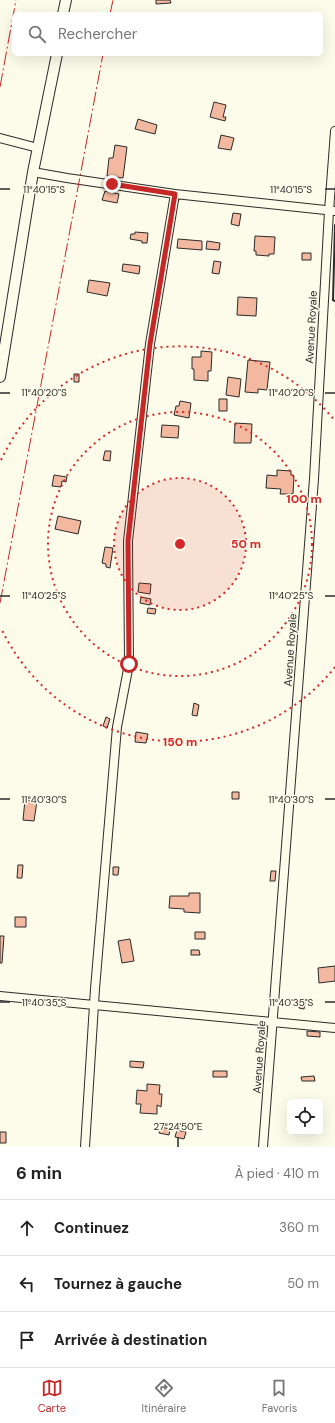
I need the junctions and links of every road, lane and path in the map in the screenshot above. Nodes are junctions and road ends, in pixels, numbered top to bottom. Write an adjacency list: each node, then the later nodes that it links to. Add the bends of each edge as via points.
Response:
1 (66, 0): 2 (street)
2 (63, 12)
3 (57, 56): 6 (street)
4 (335, 131): 9 (street, Avenue Royale)
5 (0, 138): 6 (street)
6 (38, 148): 7 (street)
7 (33, 172): 8 (street); 10 (street)
8 (175, 194): 9 (street); 12 (street, via 150,344 128,541 129,664 117,727)
9 (332, 211): 13 (street, Avenue Royale, via 279,955)
10 (0, 377)
11 (0, 996): 12 (street)
12 (94, 1005): 13 (street); 15 (street)
13 (272, 1022): 14 (street); 16 (street, Avenue Royale)
14 (335, 1028)
15 (85, 1147)
16 (263, 1147)

